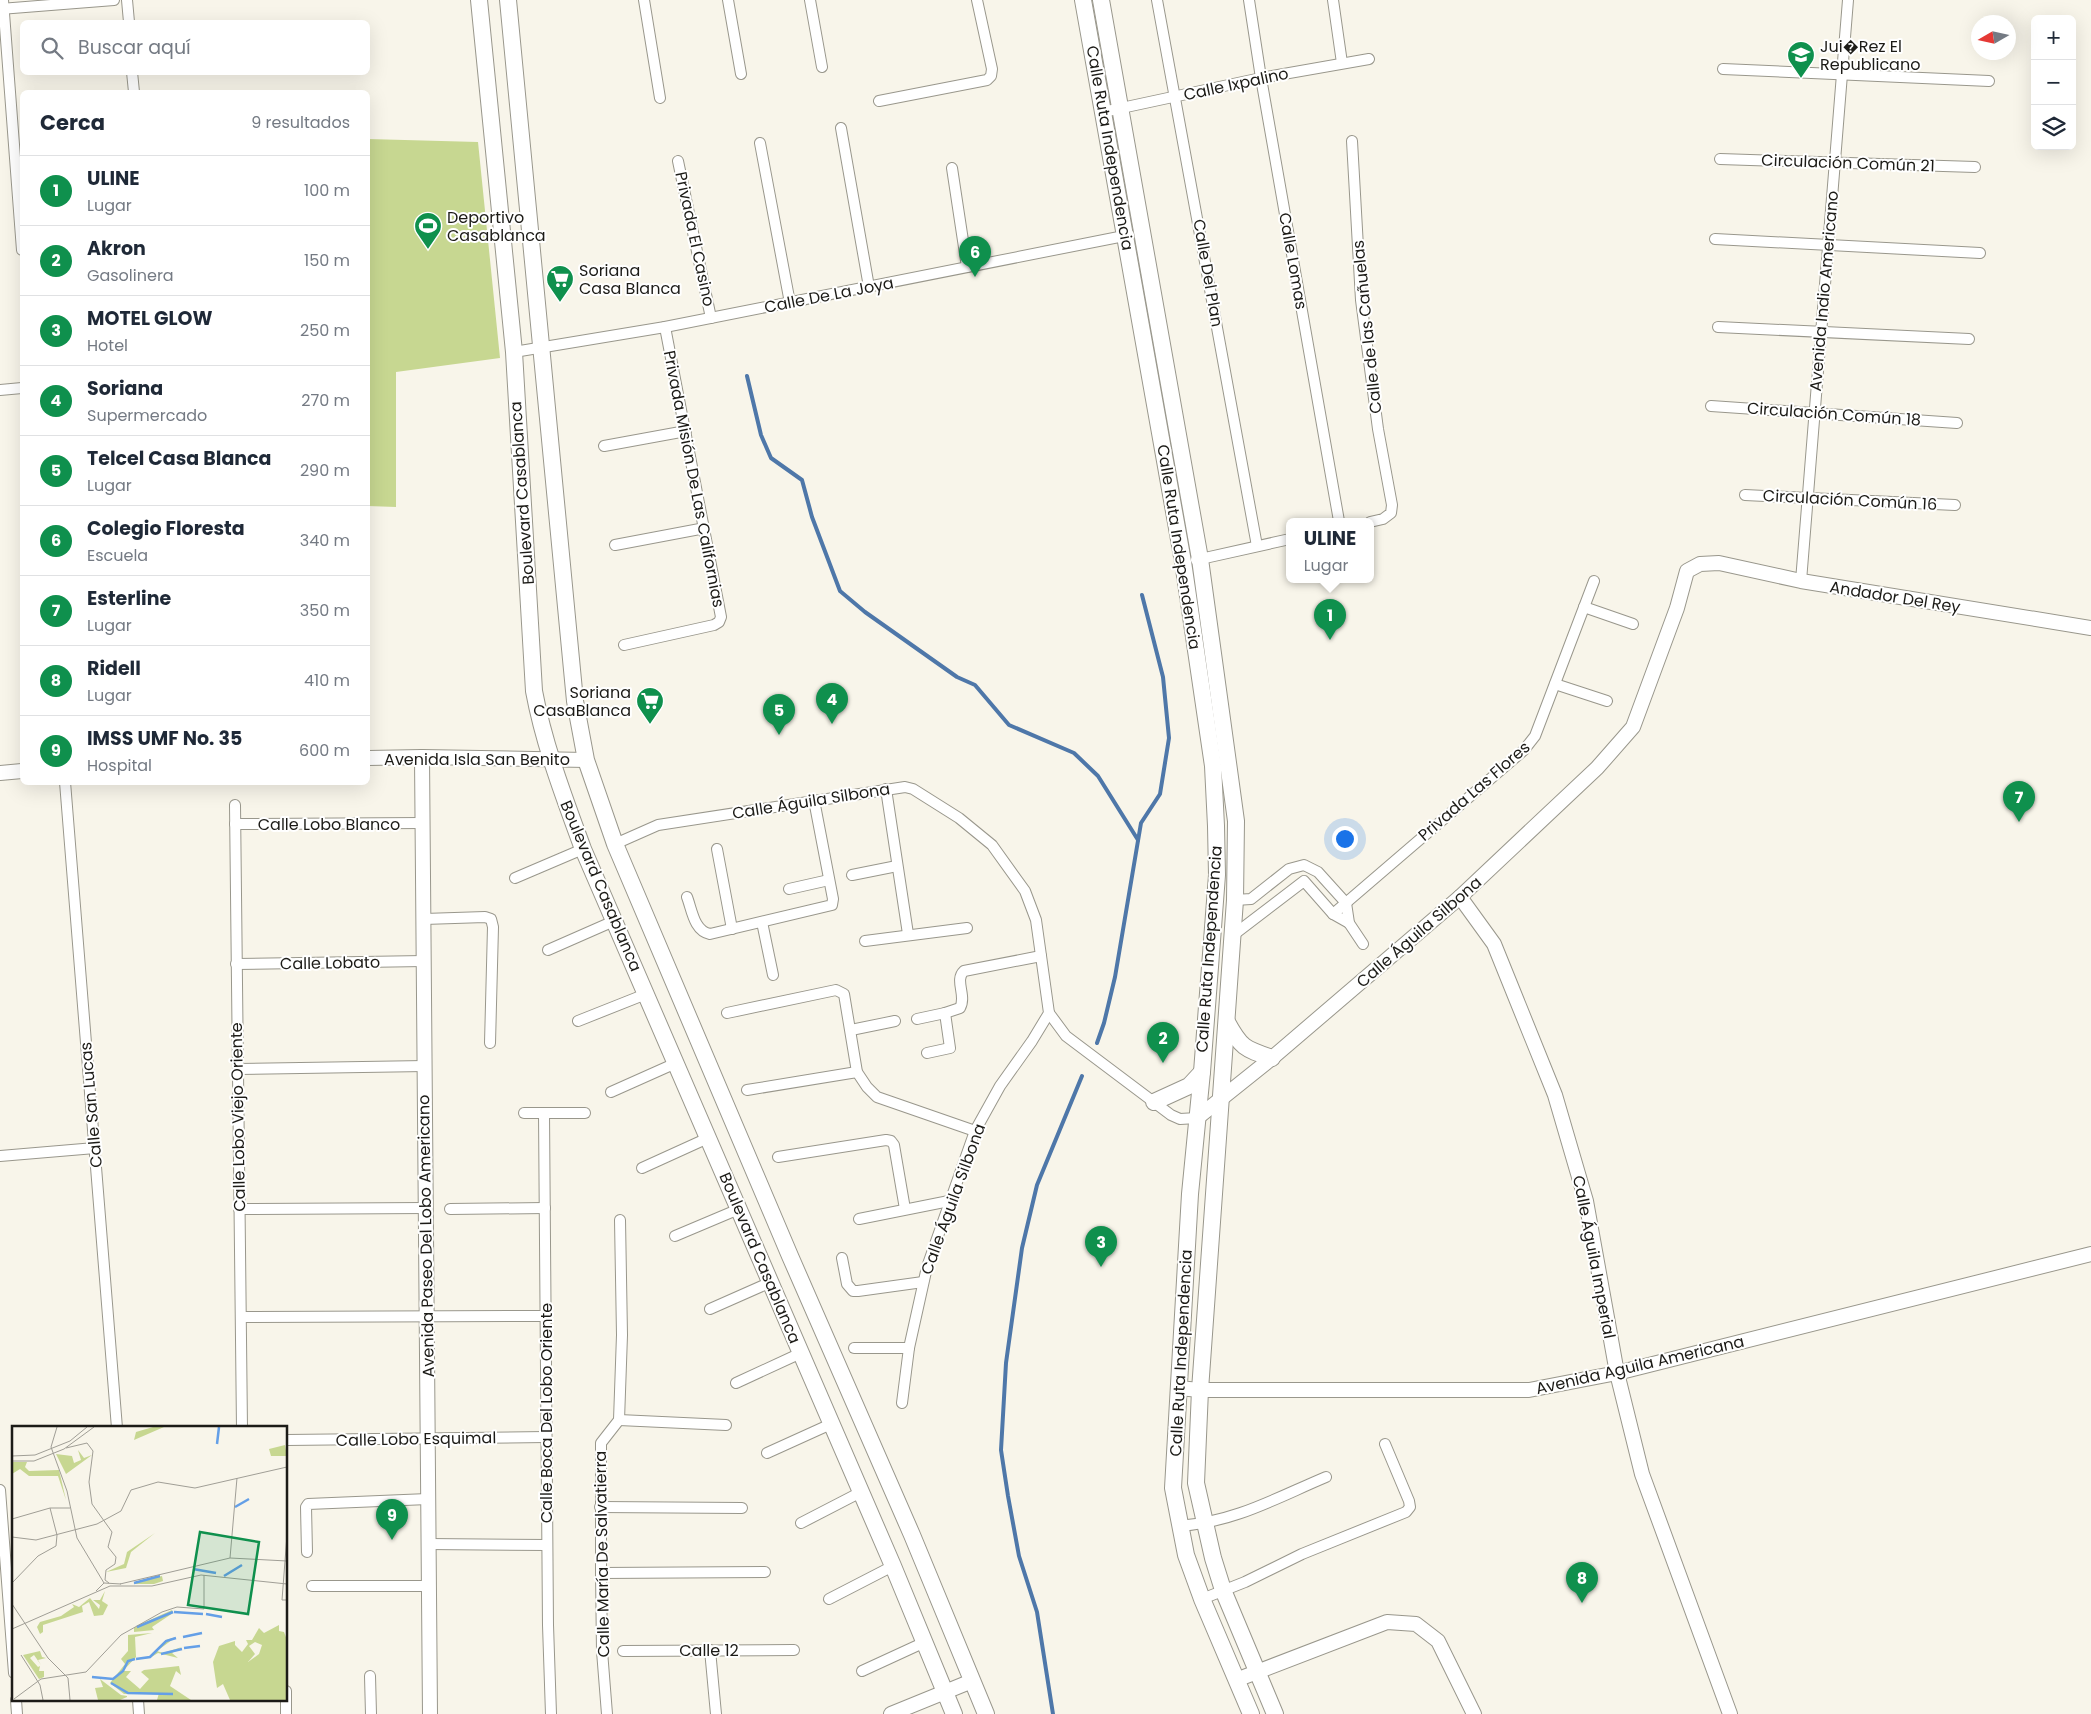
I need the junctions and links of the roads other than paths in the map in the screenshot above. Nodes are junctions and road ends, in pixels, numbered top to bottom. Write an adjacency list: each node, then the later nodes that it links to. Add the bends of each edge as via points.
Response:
1 (114, 0): 15 (street)
2 (127, 0): 16 (street)
3 (479, 0): 55 (main road, Boulevard Casablanca)
4 (508, 0): 54 (main road, Boulevard Casablanca)
5 (644, 0): 28 (street)
6 (728, 0): 21 (street)
7 (810, 0): 19 (street)
8 (977, 0): 29 (street, via 991,76 987,80)
9 (1083, 0): 31 (main road, Calle Ruta Independencia)
10 (1100, 0): 30 (main road, Calle Ruta Independencia)
11 (1157, 0): 27 (street, Calle Del Plan)
12 (1249, 0): 24 (street, Calle Lomas)
13 (1332, 0): 18 (street)
14 (1848, 0): 22 (street, Avenida Indio Americano)
15 (2, 6): 40 (street)
16 (129, 20)
17 (1369, 59): 18 (street, Calle Ixpalino)
18 (1342, 63): 24 (street, Calle Ixpalino)
19 (822, 67)
20 (1723, 69): 22 (street)
21 (741, 74)
22 (1842, 74): 25 (street); 37 (street, Avenida Indio Americano)
23 (132, 75): 26 (street)
24 (1261, 78): 27 (street, Calle Ixpalino); 66 (street, Calle Lomas)
25 (1989, 81)
26 (134, 90)
27 (1176, 96): 30 (street, Calle Ixpalino); 71 (street, Calle Del Plan)
28 (660, 98)
29 (879, 102)
30 (1120, 108): 31 (street, Calle Ixpalino); 41 (main road, Calle Ruta Independencia)
31 (1103, 112): 42 (main road, Calle Ruta Independencia)
32 (841, 128): 47 (street)
33 (1352, 141): 67 (street, Calle de las Cañuelas, via 1361,300 1378,429 1392,504 1391,513)
34 (760, 143): 48 (street)
35 (1720, 159): 37 (street, Circulación Común 21)
36 (678, 161): 49 (street, Privada El Casino)
37 (1834, 163): 39 (street, Circulación Común 21); 44 (street, Avenida Indio Americano)
38 (952, 168): 46 (street)
39 (1975, 168)
40 (20, 226)
41 (1142, 232): 42 (street, Calle De La Joya); 72 (main road, Calle Ruta Independencia)
42 (1126, 236): 46 (street, Calle De La Joya); 73 (main road, Calle Ruta Independencia)
43 (1715, 239): 44 (street)
44 (1828, 245): 45 (street); 52 (street, Avenida Indio Americano)
45 (1980, 254)
46 (967, 267): 47 (street, Calle De La Joya)
47 (869, 287): 48 (street, Calle De La Joya)
48 (790, 303): 49 (street, Calle De La Joya)
49 (712, 318): 50 (street, Calle De La Joya)
50 (665, 327): 54 (street, Calle De La Joya); 61 (street, Privada Misión De Las Californias)
51 (1718, 327): 52 (street)
52 (1821, 332): 53 (street); 59 (street, Avenida Indio Americano)
53 (1969, 339)
54 (541, 347): 55 (street, Calle De La Joya); 86 (main road, Boulevard Casablanca, via 575,701)
55 (514, 352): 85 (main road, Boulevard Casablanca, via 534,691)
56 (20, 388): 57 (street)
57 (0, 390)
58 (1710, 406): 59 (street, Circulación Común 18)
59 (1815, 413): 60 (street, Circulación Común 18); 64 (street, Avenida Indio Americano)
60 (1957, 423)
61 (686, 431): 62 (street); 68 (street, Privada Misión De Las Californias)
62 (604, 446)
63 (1746, 495): 64 (street, Circulación Común 16)
64 (1808, 497): 65 (street, Circulación Común 16); 76 (street, Avenida Indio Americano)
65 (1956, 505)
66 (1338, 518)
67 (1374, 521)
68 (705, 528): 70 (street); 80 (street, Privada Misión De Las Californias, via 721,618 719,622)
69 (1286, 540): 71 (street)
70 (614, 545)
71 (1257, 546): 72 (street)
72 (1200, 559): 73 (street); 105 (main road, Calle Ruta Independencia, via 1236,822)
73 (1183, 562): 139 (main road, Calle Ruta Independencia, via 1212,766 1216,826 1217,875)
74 (1700, 564): 76 (street, Andador Del Rey, via 1719,563); 104 (street, Calle Águila Silbona, via 1687,572 1633,727 1597,768)
75 (1594, 581): 77 (street, Privada Las Flores)
76 (1801, 581): 79 (street, Andador Del Rey)
77 (1584, 607): 78 (street); 81 (street, Privada Las Flores)
78 (1633, 624)
79 (2091, 628)
80 (624, 645)
81 (1555, 684): 82 (street); 106 (street, Privada Las Flores, via 1535,736 1524,750)
82 (1607, 701)
83 (422, 757): 84 (street, Avenida Isla San Benito); 85 (street, Avenida Isla San Benito); 93 (street, Avenida Paseo Del Lobo Americano)
84 (370, 758)
85 (551, 759): 86 (street, Avenida Isla San Benito); 96 (main road, Boulevard Casablanca)
86 (586, 760): 95 (main road, Boulevard Casablanca)
87 (20, 771): 88 (street)
88 (0, 773)
89 (65, 785): 150 (street, Calle San Lucas)
90 (886, 789): 91 (street, Calle Águila Silbona); 98 (street); 119 (street, Calle Águila Silbona, via 913,789 959,818 992,845 1025,891 1036,920)
91 (814, 800): 95 (street, Calle Águila Silbona, via 658,825); 101 (street)
92 (235, 805): 94 (street, Calle Lobo Viejo Oriente)
93 (423, 823): 94 (street, Calle Lobo Blanco); 108 (street, Avenida Paseo Del Lobo Americano)
94 (235, 824): 121 (street, Calle Lobo Viejo Oriente)
95 (615, 844): 220 (main road, Boulevard Casablanca)
96 (583, 849): 100 (street); 109 (main road, Boulevard Casablanca)
97 (717, 849): 113 (street)
98 (897, 866): 99 (street); 114 (street)
99 (852, 875)
100 (515, 878)
101 (829, 880): 102 (street); 110 (street, via 832,905)
102 (790, 889)
103 (686, 897): 113 (street, via 699,928 704,932 710,934)
104 (1460, 897): 134 (street, Calle Águila Silbona); 175 (street, Calle Águila Imperial, via 1494,944 1556,1095 1586,1201)
105 (1235, 900): 106 (street, via 1251,899 1289,869 1304,865 1314,869); 115 (main road, Calle Ruta Independencia)
106 (1346, 903): 107 (street, Privada Las Flores); 111 (street)
107 (1333, 914): 111 (street); 115 (street, via 1304,881)
108 (424, 919): 120 (street, Avenida Paseo Del Lobo Americano); 132 (street, via 485,917 491,920)
109 (614, 921): 118 (street); 123 (main road, Boulevard Casablanca)
110 (762, 922): 113 (street); 122 (street)
111 (1349, 923): 117 (street)
112 (967, 928): 114 (street)
113 (732, 929)
114 (908, 934): 116 (street)
115 (1232, 936): 130 (main road, Calle Ruta Independencia)
116 (865, 941)
117 (1363, 944)
118 (548, 950)
119 (1041, 956): 125 (street, via 964,970 960,977 962,1004 960,1008); 126 (street, Calle Águila Silbona)
120 (424, 961): 121 (street, Calle Lobato); 136 (street, Avenida Paseo Del Lobo Americano)
121 (236, 964): 137 (street, Calle Lobo Viejo Oriente)
122 (773, 975)
123 (646, 994): 128 (street); 135 (main road, Boulevard Casablanca)
124 (727, 1013): 131 (street, via 836,990 844,994)
125 (945, 1013): 127 (street); 133 (street, via 950,1048)
126 (1049, 1013): 143 (street, Calle Águila Silbona, via 1066,1036); 148 (street, Calle Águila Silbona)
127 (917, 1019)
128 (578, 1021)
129 (895, 1021): 131 (street)
130 (1227, 1022): 134 (main road, via 1246,1049); 142 (main road, Calle Ruta Independencia)
131 (851, 1030): 138 (street)
132 (490, 1043)
133 (928, 1053)
134 (1272, 1058): 142 (street, Calle Águila Silbona)
135 (676, 1063): 141 (street); 149 (main road, Boulevard Casablanca)
136 (425, 1066): 137 (street); 155 (street, Avenida Paseo Del Lobo Americano)
137 (238, 1069): 158 (street, Calle Lobo Viejo Oriente)
138 (857, 1072): 140 (street); 148 (street, via 878,1097)
139 (1202, 1072): 143 (main road, via 1189,1086); 147 (main road, Calle Ruta Independencia)
140 (747, 1090)
141 (610, 1092)
142 (1222, 1098): 147 (street, Calle Águila Silbona); 178 (main road, Calle Ruta Independencia)
143 (1154, 1102): 147 (street, Calle Águila Silbona, via 1180,1119)
144 (524, 1113): 145 (street)
145 (544, 1113): 146 (street); 156 (street, Calle Boca Del Lobo Oriente)
146 (585, 1113)
147 (1197, 1118): 177 (main road, Calle Ruta Independencia)
148 (974, 1131): 154 (street, Calle Águila Silbona)
149 (708, 1138): 153 (street); 157 (main road, Boulevard Casablanca)
150 (94, 1148): 151 (street); 183 (street, Calle San Lucas)
151 (0, 1156)
152 (778, 1157): 160 (street, via 891,1141)
153 (642, 1168)
154 (949, 1201): 160 (street); 167 (street, Calle Águila Silbona)
155 (426, 1208): 158 (street); 169 (street, Avenida Paseo Del Lobo Americano)
156 (545, 1208): 159 (street); 170 (street, Calle Boca Del Lobo Oriente)
157 (739, 1208): 163 (street); 166 (main road, Boulevard Casablanca)
158 (239, 1209): 171 (street, Calle Lobo Viejo Oriente)
159 (450, 1209)
160 (904, 1209): 161 (street)
161 (859, 1219)
162 (620, 1220): 180 (street, via 622,1335)
163 (675, 1236)
164 (2091, 1254): 175 (street, Avenida Aguila Americana)
165 (842, 1258): 167 (street, via 847,1284 858,1292)
166 (771, 1282): 168 (street); 174 (main road, Boulevard Casablanca)
167 (923, 1282): 173 (street, Calle Águila Silbona)
168 (710, 1309)
169 (427, 1316): 170 (street); 171 (street); 186 (street, Avenida Paseo Del Lobo Americano)
170 (546, 1316): 185 (street, Calle Boca Del Lobo Oriente)
171 (241, 1317): 184 (street, Calle Lobo Viejo Oriente)
172 (854, 1348): 173 (street)
173 (909, 1348): 179 (street, Calle Águila Silbona)
174 (802, 1353): 176 (street); 181 (main road, Boulevard Casablanca)
175 (1617, 1374): 178 (street, Avenida Aguila Americana, via 1529,1390); 233 (street, Calle Águila Imperial, via 1642,1474)
176 (736, 1383)
177 (1178, 1388): 178 (street, Avenida Aguila Americana); 198 (main road, Calle Ruta Independencia, via 1173,1488)
178 (1200, 1390): 197 (main road, Calle Ruta Independencia, via 1196,1483)
179 (902, 1403)
180 (619, 1420): 182 (street); 194 (street, Calle María De Salvatierra, via 601,1443)
181 (831, 1424): 189 (street); 192 (main road, Boulevard Casablanca)
182 (726, 1425)
183 (117, 1426)
184 (242, 1426)
185 (546, 1437): 186 (street, Calle Lobo Esquimal); 201 (street, Calle Boca Del Lobo Oriente)
186 (428, 1439): 187 (street, Calle Lobo Esquimal); 193 (street, Avenida Paseo Del Lobo Americano)
187 (288, 1440)
188 (1385, 1444): 208 (street, via 1409,1501 1410,1507 1406,1512)
189 (767, 1453)
190 (1326, 1477): 197 (street, via 1249,1512)
191 (0, 1490): 199 (street)
192 (861, 1492): 196 (street); 203 (main road, Boulevard Casablanca)
193 (428, 1499): 200 (street, Avenida Paseo Del Lobo Americano); 202 (street, via 308,1504)
194 (600, 1507): 195 (street); 205 (street, Calle María De Salvatierra)
195 (742, 1508)
196 (801, 1523)
197 (1204, 1524): 198 (street); 208 (main road, Calle Ruta Independencia)
198 (1179, 1526): 210 (main road, Calle Ruta Independencia)
199 (6, 1539): 211 (street)
200 (428, 1544): 201 (street); 207 (street, Avenida Paseo Del Lobo Americano)
201 (547, 1544): 224 (street, Calle Boca Del Lobo Oriente)
202 (307, 1552)
203 (893, 1566): 209 (street); 212 (main road, Boulevard Casablanca)
204 (765, 1572): 205 (street)
205 (601, 1573): 225 (street, Calle María De Salvatierra)
206 (312, 1586): 207 (street)
207 (428, 1586): 223 (street, Avenida Paseo Del Lobo Americano)
208 (1223, 1590): 210 (street); 217 (main road, Calle Ruta Independencia)
209 (830, 1599)
210 (1202, 1599): 219 (main road, Calle Ruta Independencia)
211 (12, 1640)
212 (925, 1642): 216 (street); 221 (main road, Boulevard Casablanca)
213 (710, 1650): 214 (street, Calle 12); 215 (street, Calle 12); 226 (street)
214 (794, 1650)
215 (624, 1651)
216 (862, 1671)
217 (1257, 1671): 219 (street); 231 (main road, Calle Ruta Independencia); 232 (street, via 1387,1622 1416,1624 1438,1641)
218 (370, 1676): 222 (street)
219 (1236, 1680): 230 (main road, Calle Ruta Independencia)
220 (972, 1681): 221 (street); 229 (main road, Boulevard Casablanca)
221 (945, 1692): 227 (street); 228 (main road, Boulevard Casablanca)
222 (371, 1714)
223 (430, 1714)
224 (550, 1714)
225 (607, 1714)
226 (716, 1714)
227 (891, 1714)
228 (954, 1714)
229 (986, 1714)
230 (1251, 1714)
231 (1275, 1714)
232 (1474, 1714)
233 (1730, 1714)

